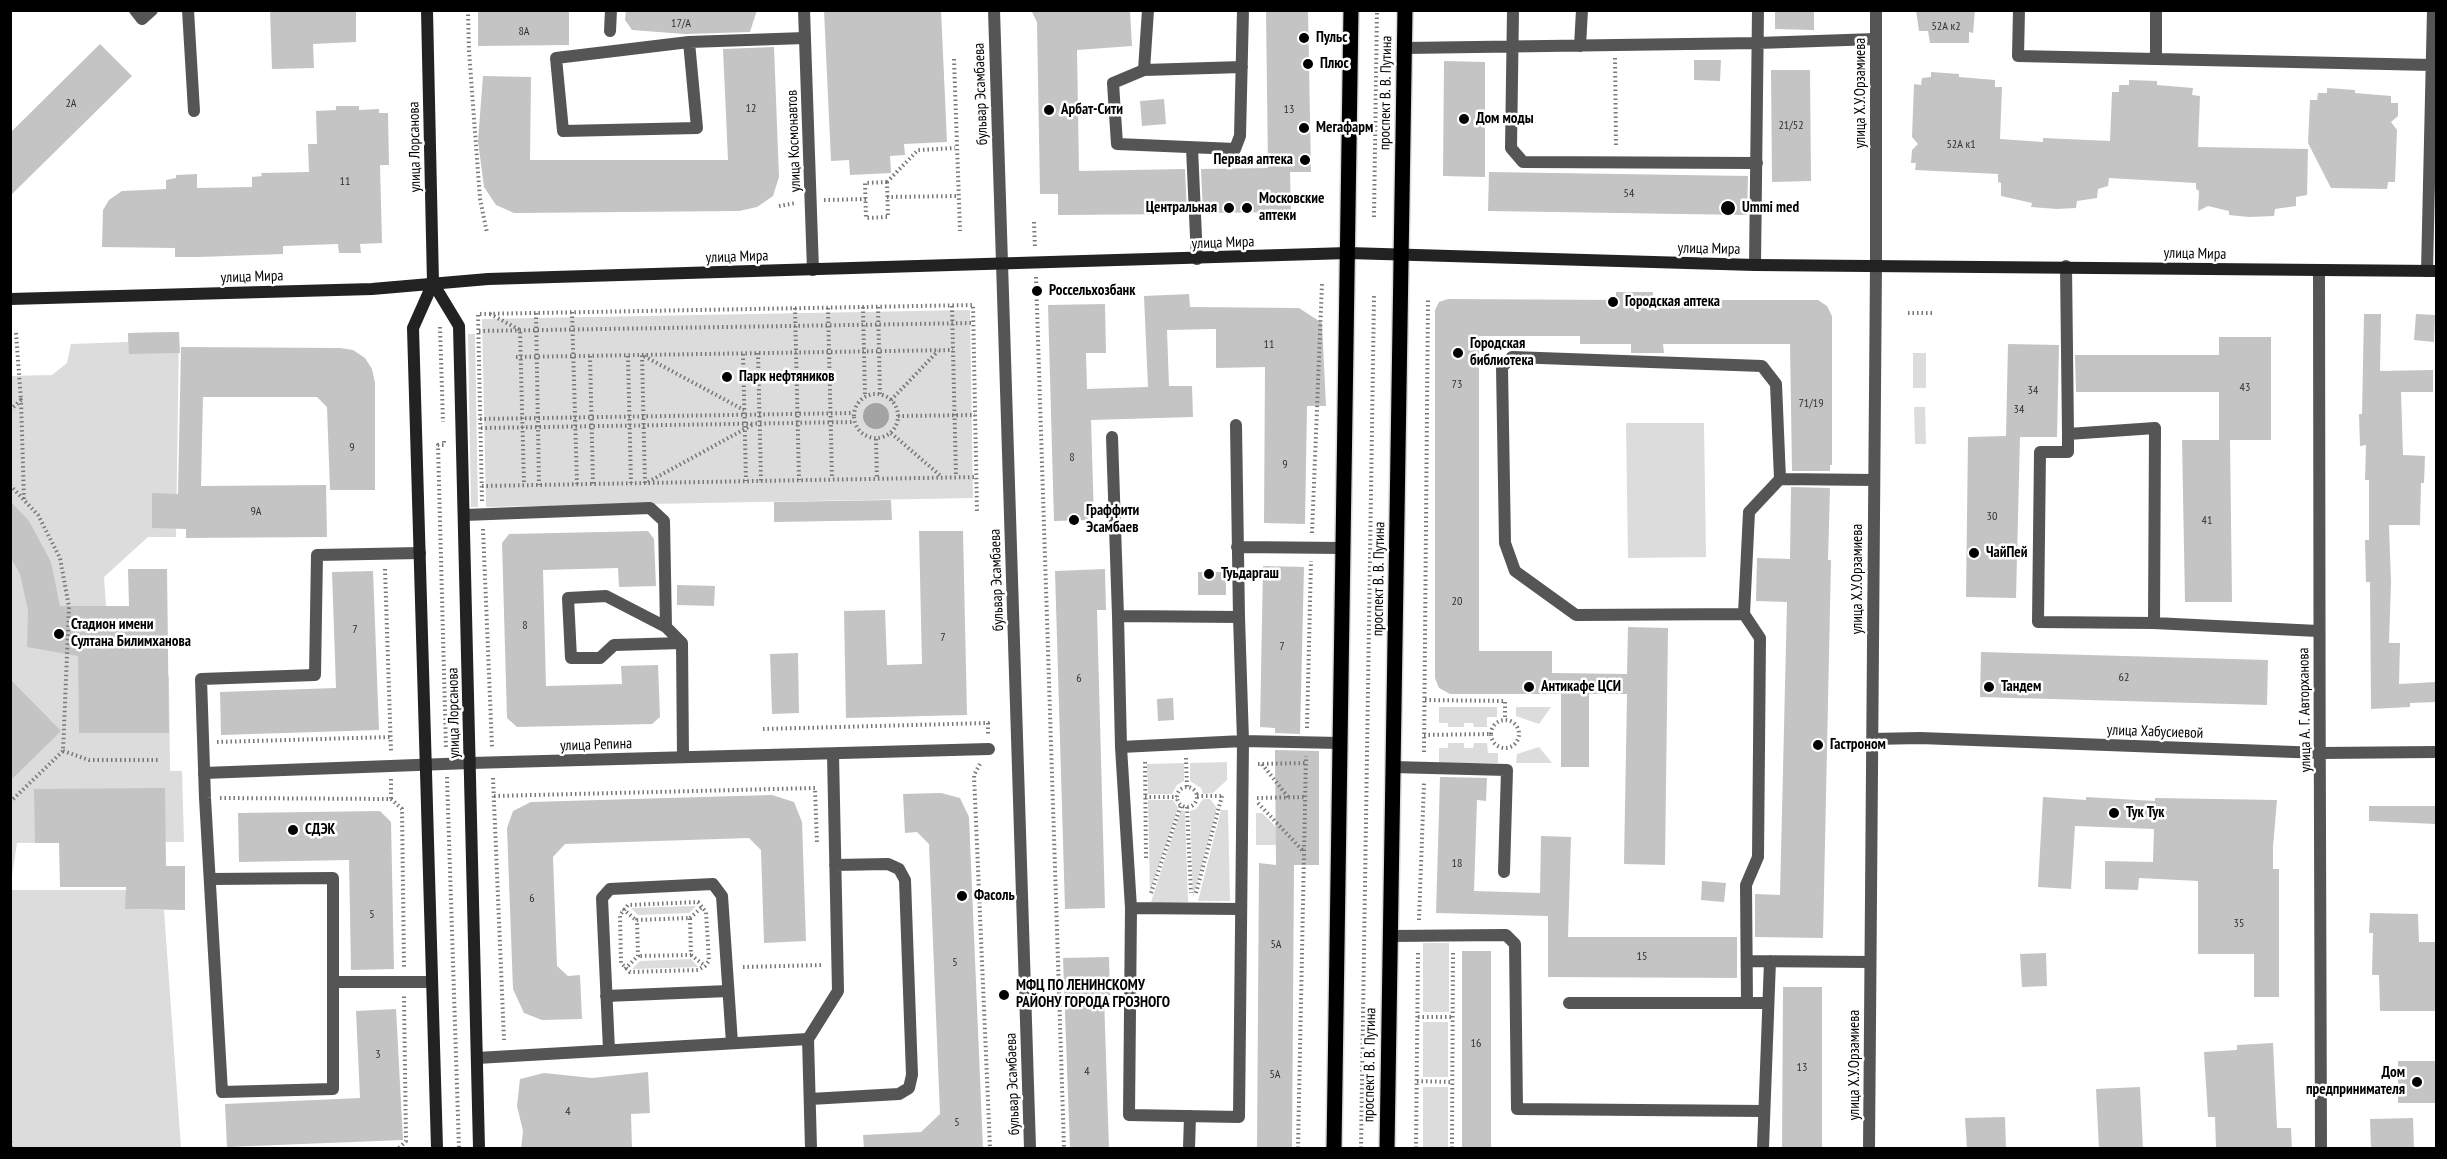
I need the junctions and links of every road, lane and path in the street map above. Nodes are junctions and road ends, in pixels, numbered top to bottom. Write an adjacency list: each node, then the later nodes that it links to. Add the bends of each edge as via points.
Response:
1 (188, 10): 33 (street)
2 (427, 10): 56 (main road, улица Лорсанова)
3 (468, 10): 44 (path, via 480,199)
4 (610, 10): 19 (street)
5 (804, 10): 20 (street, улица Космонавтов)
6 (994, 10): 49 (street, бульвар Эсамбаева)
7 (1148, 10): 32 (street)
8 (1242, 10): 31 (street)
9 (1351, 10): 45 (main road)
10 (1377, 10): 41 (path)
11 (1406, 10): 27 (main road, проспект В. В. Путина)
12 (1513, 10): 26 (street)
13 (1582, 10): 25 (street)
14 (1758, 10): 23 (street)
15 (1876, 10): 21 (street, улица Х.У.Орзамиева)
16 (2019, 10): 29 (street, via 2018,56)
17 (2156, 10): 29 (street)
18 (2433, 10): 30 (street)
19 (610, 31)
20 (805, 38): 22 (street); 53 (street, улица Космонавтов)
21 (1876, 39): 23 (street); 51 (street, улица Х.У.Орзамиева)
22 (689, 42): 22 (street, via 696,128 563,131 556,58)
23 (1758, 43): 24 (street); 37 (street)
24 (1614, 45): 25 (street); 36 (path)
25 (1580, 46): 26 (street)
26 (1512, 47): 27 (street); 36 (street, via 1511,148 1523,162)
27 (1405, 48): 46 (main road, проспект В. В. Путина)
28 (954, 59): 34 (path)
29 (2156, 59): 30 (street)
30 (2432, 65): 55 (street)
31 (1242, 67): 32 (street); 35 (street, via 1240,136 1235,149)
32 (1144, 70): 35 (street, via 1113,83 1117,144)
33 (194, 111)
34 (955, 148): 38 (path, via 918,150); 39 (path)
35 (1192, 148): 47 (street)
36 (1617, 162): 37 (street)
37 (1757, 163): 50 (street)
38 (886, 182): 40 (path); 40 (path, via 865,183 867,218 888,217)
39 (957, 196): 40 (path); 43 (path)
40 (887, 197)
41 (1374, 217)
42 (1034, 222): 48 (path)
43 (960, 231)
44 (487, 233)
45 (1348, 254): 46 (main road, улица Мира); 47 (main road, улица Мира); 156 (main road)
46 (1402, 256): 50 (main road, улица Мира); 197 (main road, проспект В. В. Путина)
47 (1197, 259): 48 (main road, улица Мира)
48 (1036, 264): 49 (main road, улица Мира); 274 (path)
49 (1002, 265): 53 (main road, улица Мира); 273 (street, бульвар Эсамбаева)
50 (1755, 265): 51 (main road, улица Мира)
51 (1876, 265): 52 (main road, улица Мира); 142 (street, улица Х.У.Орзамиева)
52 (2066, 266): 54 (main road, улица Мира); 131 (street)
53 (813, 270): 56 (main road, улица Мира)
54 (2319, 271): 55 (main road, улица Мира); 164 (street, улица А. Г. Авторханова)
55 (2432, 271)
56 (433, 283): 60 (main road, улица Мира, via 372,289); 153 (main road, улица Лорсанова, via 459,326); 157 (main road, улица Лорсанова, via 413,328)
57 (1322, 284): 155 (path)
58 (1374, 296): 278 (path)
59 (1428, 298): 166 (path)
60 (10, 299)
61 (952, 306): 71 (path)
62 (864, 307): 73 (path)
63 (878, 307): 74 (path)
64 (795, 308): 77 (path)
65 (828, 308): 75 (path)
66 (572, 312): 80 (path)
67 (536, 313): 79 (path)
68 (1934, 313): 70 (path)
69 (488, 314): 78 (path)
70 (1908, 314)
71 (953, 323): 72 (path); 74 (path); 84 (path)
72 (973, 323)
73 (864, 324): 74 (path); 75 (path); 85 (path)
74 (878, 324): 86 (path)
75 (829, 325): 77 (path); 87 (path)
76 (440, 326): 196 (path, via 444,445 438,445)
77 (796, 326): 80 (path); 89 (path)
78 (520, 330): 79 (path); 81 (path); 94 (path)
79 (537, 330): 80 (path); 95 (path)
80 (573, 330): 96 (path)
81 (479, 331)
82 (16, 333): 99 (path)
83 (939, 350): 84 (path); 86 (path); 100 (path)
84 (953, 350): 107 (path)
85 (864, 351): 86 (path); 87 (path); 98 (path)
86 (879, 351): 97 (path)
87 (829, 352): 89 (path); 105 (path)
88 (758, 353): 89 (path); 90 (path); 106 (path)
89 (796, 353): 104 (path)
90 (743, 354): 91 (path); 102 (path)
91 (642, 355): 93 (path); 102 (path); 110 (path)
92 (590, 356): 93 (path); 96 (path); 113 (path)
93 (628, 356): 109 (path)
94 (518, 357): 95 (path); 114 (path)
95 (537, 357): 96 (path); 115 (path)
96 (574, 357): 112 (path)
97 (880, 394): 98 (path); 100 (path)
98 (865, 396): 103 (path)
99 (21, 400): 101 (path); 152 (path)
100 (891, 400): 111 (path)
101 (10, 410)
102 (744, 412): 106 (path); 110 (path); 125 (path)
103 (853, 412): 105 (path); 118 (path)
104 (798, 413): 105 (path); 106 (path); 120 (path)
105 (830, 413): 117 (path)
106 (759, 414): 119 (path)
107 (955, 415): 108 (path); 111 (path); 135 (path)
108 (975, 415)
109 (629, 416): 110 (path); 113 (path); 123 (path)
110 (643, 416): 124 (path)
111 (898, 416): 130 (path)
112 (575, 417): 113 (path); 115 (path); 127 (path)
113 (591, 417): 122 (path)
114 (522, 418): 115 (path); 116 (path); 129 (path)
115 (538, 418): 126 (path)
116 (480, 419)
117 (831, 422): 118 (path); 120 (path); 138 (path)
118 (854, 422): 133 (path, via 860,432)
119 (757, 423): 120 (path); 125 (path); 140 (path)
120 (798, 423): 141 (path)
121 (1236, 425): 154 (street)
122 (592, 426): 123 (path); 127 (path); 147 (path)
123 (629, 426): 124 (path); 144 (path)
124 (643, 426): 125 (path); 145 (path)
125 (744, 426): 143 (path); 145 (path)
126 (538, 427): 127 (path); 129 (path); 150 (path)
127 (575, 427): 146 (path)
128 (481, 428): 129 (path)
129 (522, 428): 149 (path)
130 (891, 433): 133 (path); 134 (path)
131 (2068, 434): 162 (street, via 2155,428); 162 (street, via 2068,452 2040,452 2038,622)
132 (1112, 437): 160 (street)
133 (876, 439): 137 (path)
134 (942, 477): 135 (path); 137 (path)
135 (956, 477): 136 (path)
136 (976, 477)
137 (877, 478): 138 (path)
138 (832, 479): 141 (path)
139 (1780, 479): 142 (street); 159 (street, via 1749,512); 159 (street, via 1776,384 1762,366 1512,357 1502,367 1505,543 1515,571 1575,615)
140 (760, 480): 141 (path); 143 (path)
141 (799, 480)
142 (1874, 480): 172 (street, улица Х.У.Орзамиева)
143 (746, 481): 145 (path)
144 (631, 483): 145 (path); 147 (path)
145 (646, 483)
146 (577, 484): 147 (path); 150 (path)
147 (593, 484)
148 (10, 485): 152 (path)
149 (524, 485): 150 (path); 151 (path)
150 (539, 485)
151 (482, 486)
152 (24, 500): 181 (path, via 38,515 60,558 69,607)
153 (464, 514): 163 (street, via 650,508 664,521); 191 (main road, улица Лорсанова)
154 (1237, 547): 155 (street); 161 (street)
155 (1312, 548): 156 (street); 175 (path)
156 (1343, 548): 176 (main road)
157 (420, 553): 158 (street); 195 (main road, улица Лорсанова)
158 (384, 554): 171 (path); 174 (street, via 317,555 315,675 201,679)
159 (1744, 614): 238 (street, via 1760,638 1758,857 1746,885)
160 (1118, 616): 161 (street); 178 (street)
161 (1239, 617): 173 (street)
162 (2154, 623): 164 (street)
163 (666, 627): 165 (street); 165 (street, via 606,596 567,598 571,658 600,657 614,645)
164 (2318, 632): 184 (street, улица А. Г. Авторханова)
165 (682, 643): 185 (street)
166 (1425, 700): 167 (path, via 1505,701); 170 (path)
167 (1505, 719): 169 (path, via 1492,727); 169 (path, via 1518,726 1520,734 1513,746 1499,747)
168 (763, 729): 180 (path, via 988,723)
169 (1491, 734): 170 (path)
170 (1424, 735): 198 (path)
171 (390, 737): 174 (path); 179 (path)
172 (1872, 739): 184 (street, улица Хабусиевой); 240 (street, улица Х.У.Орзамиева)
173 (1244, 741): 175 (street); 177 (street); 193 (street)
174 (203, 742): 199 (street)
175 (1306, 742): 176 (street); 192 (path)
176 (1340, 743): 277 (main road)
177 (1185, 746): 178 (street); 188 (path)
178 (1121, 747): 207 (street)
179 (391, 748)
180 (989, 749): 183 (street, улица Репина); 272 (path, via 974,775)
181 (63, 751): 186 (path, via 89,760); 209 (path)
182 (2436, 752): 184 (street, улица Хабусиевой)
183 (833, 753): 185 (street, улица Репина); 220 (street)
184 (2321, 753): 284 (street, улица А. Г. Авторханова)
185 (683, 757): 191 (street, улица Репина)
186 (160, 760)
187 (1176, 760): 188 (path)
188 (1186, 760): 189 (path); 200 (path)
189 (1197, 760)
190 (1156, 761): 203 (path, via 1145,761)
191 (470, 763): 196 (street, улица Репина); 215 (main road, улица Лорсанова)
192 (1305, 763): 194 (path); 218 (path)
193 (1243, 764): 194 (path); 229 (street)
194 (1262, 764): 205 (path)
195 (426, 765): 196 (street, улица Репина); 199 (street, улица Репина); 213 (main road, улица Лорсанова)
196 (446, 765): 214 (path)
197 (1393, 767): 198 (street); 233 (main road, проспект В. В. Путина)
198 (1424, 769): 221 (street, via 1507,770); 234 (path)
199 (204, 773): 206 (street)
200 (1187, 787): 204 (path); 211 (path, via 1197,796)
201 (494, 796): 217 (path, via 815,788)
202 (1222, 796): 228 (path)
203 (1146, 797): 204 (path); 207 (path); 219 (path)
204 (1177, 797): 210 (path)
205 (1289, 797)
206 (205, 798): 212 (path, via 391,800); 222 (street)
207 (1125, 798): 225 (street)
208 (1253, 798): 218 (path)
209 (10, 802)
210 (1181, 805): 211 (path); 226 (path)
211 (1187, 807): 228 (path)
212 (402, 809): 213 (path); 247 (path)
213 (427, 809): 214 (path); 248 (main road, улица Лорсанова)
214 (448, 809): 215 (path); 269 (path)
215 (471, 809): 216 (path); 259 (main road, улица Лорсанова)
216 (495, 809)
217 (817, 847)
218 (1304, 852): 276 (path)
219 (1146, 864)
220 (835, 865): 242 (street); 262 (street, via 888,864 899,869 905,880 912,1075 909,1088 899,1094)
221 (1504, 872)
222 (210, 879): 246 (street, via 333,878); 246 (street, via 222,1092 333,1089)
223 (1146, 886): 226 (path)
224 (703, 906): 227 (path, via 698,902 628,904); 230 (path); 243 (path, via 709,961)
225 (1131, 908): 226 (street); 264 (street, via 1129,1115)
226 (1146, 908): 228 (street)
227 (623, 909): 231 (path); 245 (path, via 621,963)
228 (1192, 909): 229 (street)
229 (1241, 909): 264 (street, via 1239,1117)
230 (690, 918): 231 (path); 236 (path)
231 (636, 920): 237 (path)
232 (1453, 935): 234 (street); 255 (path); 263 (street, via 1506,935 1515,944 1516,1109)
233 (1390, 936): 234 (street); 279 (main road, проспект В. В. Путина)
234 (1419, 936): 254 (path)
235 (820, 953): 241 (path)
236 (692, 955): 237 (path); 243 (path)
237 (638, 956): 245 (path)
238 (1747, 961): 239 (street); 252 (street)
239 (1770, 961): 240 (street); 253 (street)
240 (1870, 962): 283 (street, улица Х.У.Орзамиева)
241 (820, 965): 242 (path); 244 (path)
242 (837, 965): 256 (street, via 838,991)
243 (705, 966): 245 (path, via 630,972)
244 (727, 968): 249 (street); 250 (street, via 722,896 713,884 610,889 602,898)
245 (626, 969)
246 (333, 982): 247 (street)
247 (404, 982): 248 (street); 267 (path, via 406,1141)
248 (432, 982): 268 (main road, улица Лорсанова)
249 (728, 991): 250 (street); 257 (street)
250 (606, 996): 258 (street)
251 (1569, 1003): 252 (street)
252 (1747, 1003): 253 (street)
253 (1768, 1003): 263 (street)
254 (1418, 1017): 255 (path); 260 (path)
255 (1453, 1017): 261 (path)
256 (808, 1039): 257 (street); 262 (street)
257 (732, 1043): 258 (street)
258 (609, 1050): 259 (street)
259 (477, 1058): 270 (main road, улица Лорсанова)
260 (1417, 1081): 261 (path); 280 (path)
261 (1452, 1082): 281 (path)
262 (810, 1099): 271 (street)
263 (1763, 1111): 282 (street)
264 (1190, 1116): 275 (street)
265 (10, 1137): 266 (path)
266 (12, 1149)
267 (399, 1149)
268 (437, 1149)
269 (459, 1149)
270 (479, 1149)
271 (812, 1149)
272 (990, 1149)
273 (1030, 1149)
274 (1064, 1149)
275 (1189, 1149)
276 (1298, 1149)
277 (1334, 1149)
278 (1361, 1149)
279 (1387, 1149)
280 (1416, 1149)
281 (1452, 1149)
282 (1762, 1149)
283 (1869, 1149)
284 (2321, 1149)

